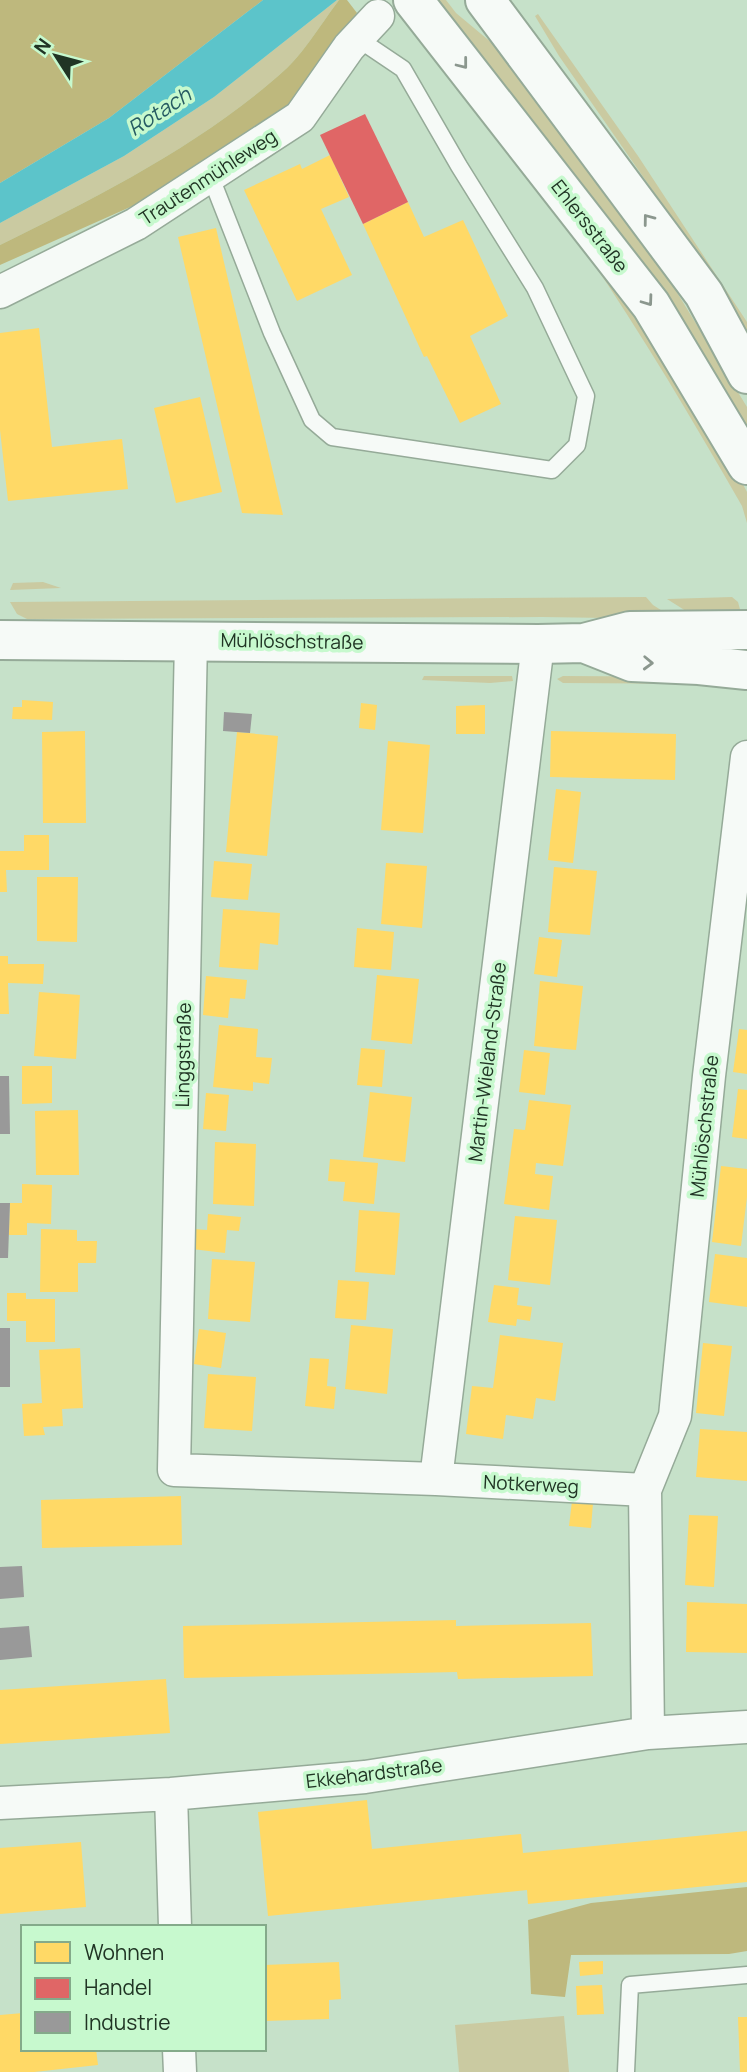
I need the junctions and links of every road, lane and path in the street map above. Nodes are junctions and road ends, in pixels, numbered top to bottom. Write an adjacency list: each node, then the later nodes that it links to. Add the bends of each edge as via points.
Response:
1 (485, 0): 6 (street, one-way to 1)
2 (417, 5): 9 (street, Ehlersstraße, one-way to 9, via 651,305)
3 (368, 27): 4 (street, Trautenmühleweg, via 300,117); 4 (lane, via 403,69 535,288 586,396 577,445 552,470 332,437 312,420)
4 (210, 175): 5 (street, Trautenmühleweg, via 136,223)
5 (0, 292)
6 (704, 294): 7 (street); 8 (street)
7 (747, 349)
8 (747, 374)
9 (747, 465)
10 (747, 630): 13 (street, Mühlöschstraße, via 630,631)
11 (0, 640): 12 (street, Mühlöschstraße)
12 (191, 640): 14 (street, Mühlöschstraße); 17 (street, Linggstraße)
13 (584, 643): 14 (street, Mühlöschstraße); 15 (street, Mühlöschstraße, one-way to 15, via 632,662)
14 (538, 644): 18 (street, Martin-Wieland-Straße)
15 (747, 670)
16 (747, 757): 19 (street, Mühlöschstraße, via 675,1416)
17 (174, 1470): 18 (street, Notkerweg)
18 (436, 1479): 19 (street, Notkerweg)
19 (645, 1490): 21 (street)
20 (747, 1727): 21 (street, Ekkehardstraße)
21 (648, 1733): 22 (street, Ekkehardstraße, via 365,1777)
22 (172, 1794): 23 (street, Ekkehardstraße); 24 (street)
23 (0, 1803)
24 (175, 1925)
25 (747, 1975): 28 (lane, via 630,1985)
26 (179, 2051): 27 (street)
27 (180, 2072)
28 (626, 2072)

